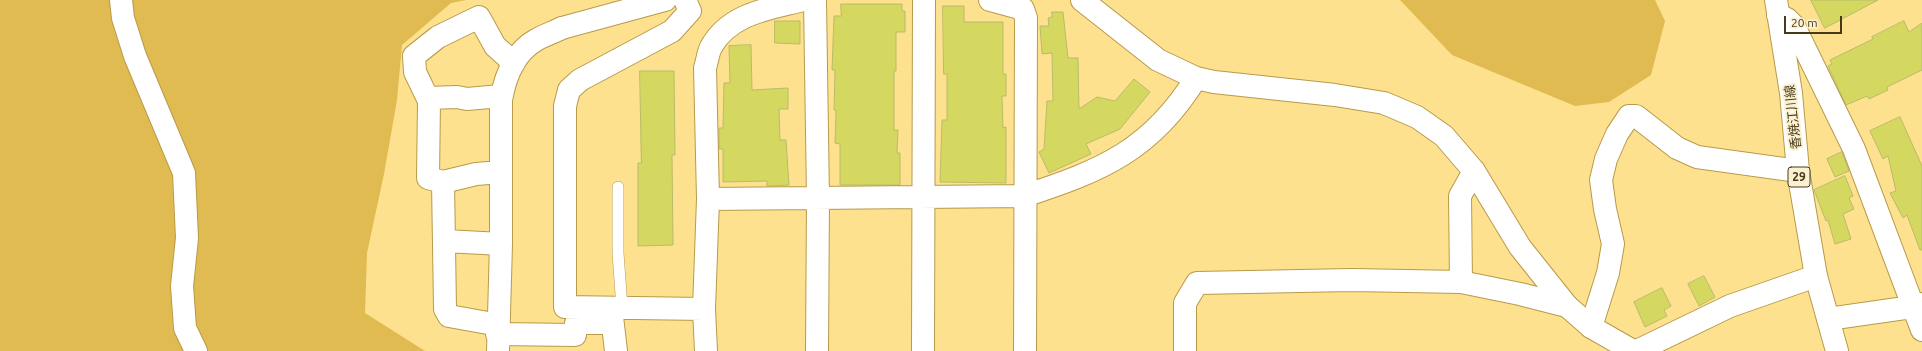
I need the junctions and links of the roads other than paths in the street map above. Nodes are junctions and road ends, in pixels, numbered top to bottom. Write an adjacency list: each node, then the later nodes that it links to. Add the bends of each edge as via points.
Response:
1 (121, 0): 35 (street, via 123,18 135,56 184,173 187,238 182,286 185,328)
2 (666, 0): 10 (street, via 562,28 536,40)
3 (685, 0): 30 (street, via 690,11 672,31 580,80 569,90 565,106 565,307)
4 (803, 0): 21 (street, via 747,14 726,28 710,48 705,68)
5 (815, 0): 22 (street)
6 (924, 0): 20 (street)
7 (990, 0): 19 (street, via 1023,9 1026,18)
8 (1082, 0): 11 (street, via 1158,60)
9 (1777, 7): 15 (street, 香焼江川線 / 29, via 1791,93); 28 (street, via 1797,31 1854,149)
10 (514, 63): 12 (street); 13 (street, via 495,46 479,17 438,37 414,56 415,72)
11 (1196, 78): 14 (street, via 1335,95 1399,108 1418,117 1444,136); 19 (street, via 1177,108 1154,132 1138,144 1102,167)
12 (501, 96): 13 (street, via 467,99); 16 (street)
13 (428, 98): 17 (street, via 428,178)
14 (1474, 171): 26 (street, via 1460,196); 27 (street, via 1520,247)
15 (1798, 171): 25 (street, 香焼江川線 / 29); 32 (street, via 1697,157 1677,148 1636,116 1629,116 1609,152 1601,180 1613,244 1608,273)
16 (501, 172): 17 (street, via 476,174); 24 (street)
17 (443, 182): 23 (street)
18 (618, 187): 30 (lane)
19 (1024, 196): 20 (street); 40 (street)
20 (922, 198): 22 (street); 39 (street)
21 (708, 199): 22 (street); 29 (street)
22 (818, 199): 38 (street)
23 (445, 241): 24 (street); 34 (street, via 445,309 449,316)
24 (501, 244): 34 (street)
25 (1816, 276): 31 (street, 香焼江川線 / 29); 43 (street, via 1730,306)
26 (1461, 282): 27 (street); 41 (street, via 1352,280 1197,283 1185,303)
27 (1567, 306): 32 (street)
28 (1917, 306): 31 (street); 33 (street)
29 (704, 309): 30 (street); 37 (street)
30 (615, 313): 34 (street, via 576,323 574,335); 36 (street)
31 (1828, 318): 44 (street, 香焼江川線 / 29)
32 (1591, 327): 42 (street)
33 (1922, 330)
34 (498, 337)
35 (196, 351)
36 (616, 351)
37 (706, 351)
38 (817, 351)
39 (923, 351)
40 (1025, 351)
41 (1185, 351)
42 (1633, 351)
43 (1637, 351)
44 (1837, 351)

